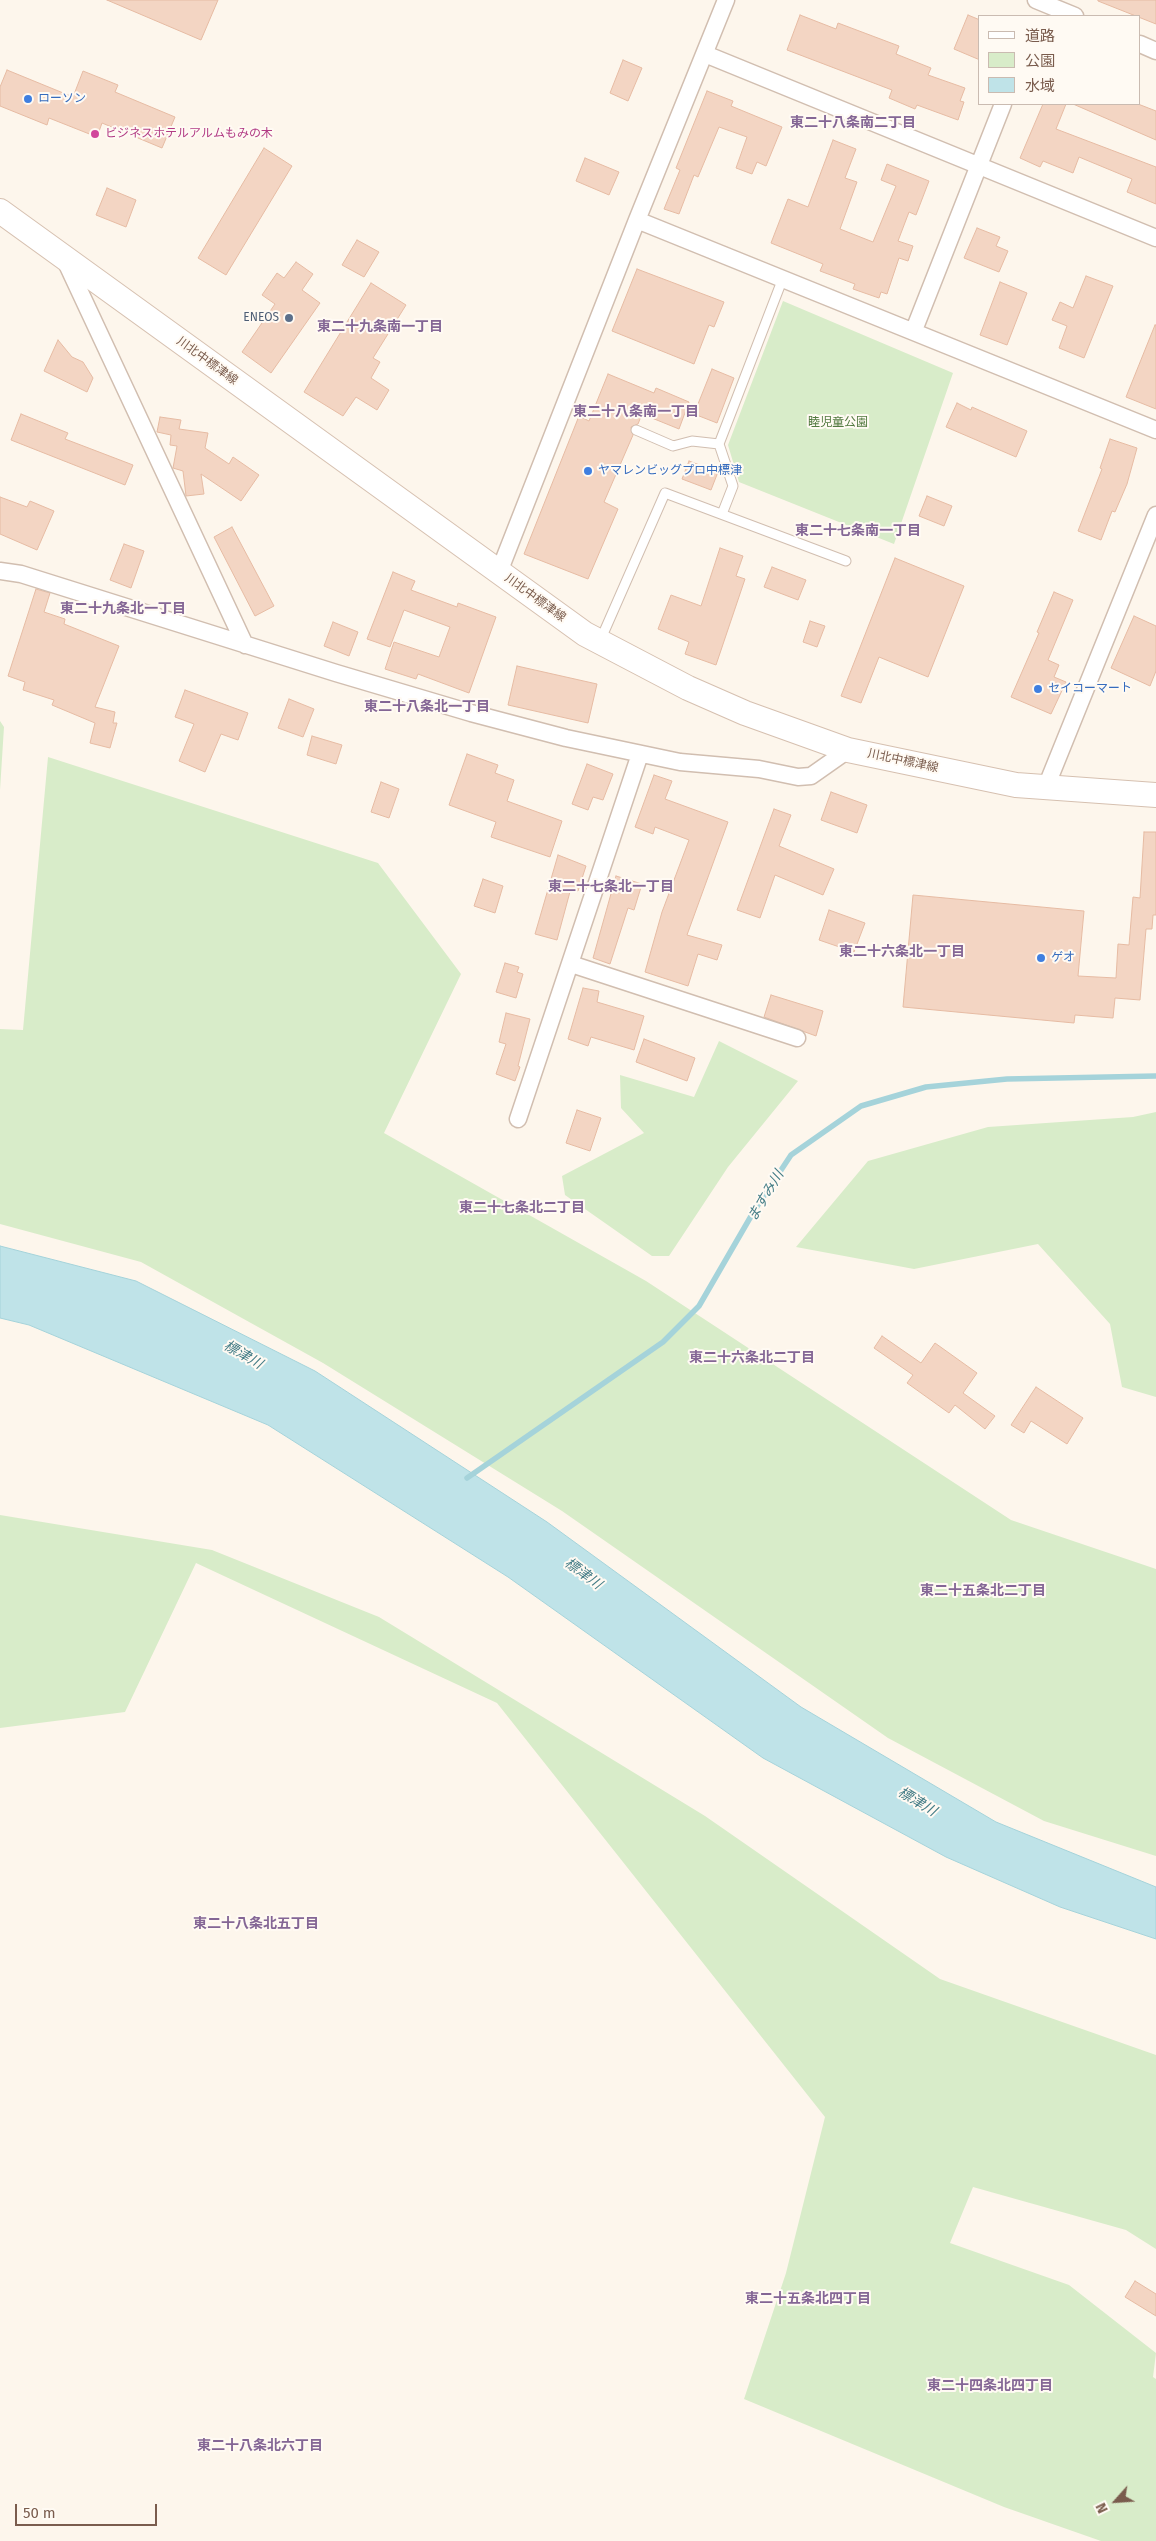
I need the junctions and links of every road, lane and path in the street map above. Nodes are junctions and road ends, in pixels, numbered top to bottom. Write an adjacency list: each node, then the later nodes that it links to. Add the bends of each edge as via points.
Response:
1 (726, 0): 6 (street)
2 (1039, 5): 3 (street)
3 (1071, 15)
4 (1141, 44): 5 (street)
5 (1156, 51)
6 (705, 54): 8 (street); 10 (street)
7 (1003, 105): 8 (street)
8 (979, 167): 11 (street); 14 (street)
9 (0, 211): 12 (main road, 川北中標津線)
10 (636, 220): 13 (street); 22 (street)
11 (1156, 238)
12 (64, 257): 22 (main road, 川北中標津線); 24 (street)
13 (783, 278): 14 (street); 17 (lane)
14 (914, 330): 16 (street)
15 (636, 430): 17 (lane, via 673,446 692,441)
16 (1156, 430)
17 (719, 444): 18 (lane, via 733,486)
18 (722, 514): 20 (lane); 23 (lane, via 665,493)
19 (1156, 515): 27 (street)
20 (846, 560)
21 (0, 571): 24 (street, via 21,574)
22 (499, 572): 23 (main road, 川北中標津線)
23 (599, 642): 25 (main road, 川北中標津線, via 716,702)
24 (245, 645): 26 (street, via 471,713)
25 (848, 750): 26 (street, via 811,776 680,762); 27 (main road, 川北中標津線, via 1016,785)
26 (640, 754): 29 (street)
27 (1046, 787): 28 (main road, 川北中標津線)
28 (1156, 795)
29 (571, 964): 30 (street); 31 (street)
30 (797, 1038)
31 (518, 1119)

